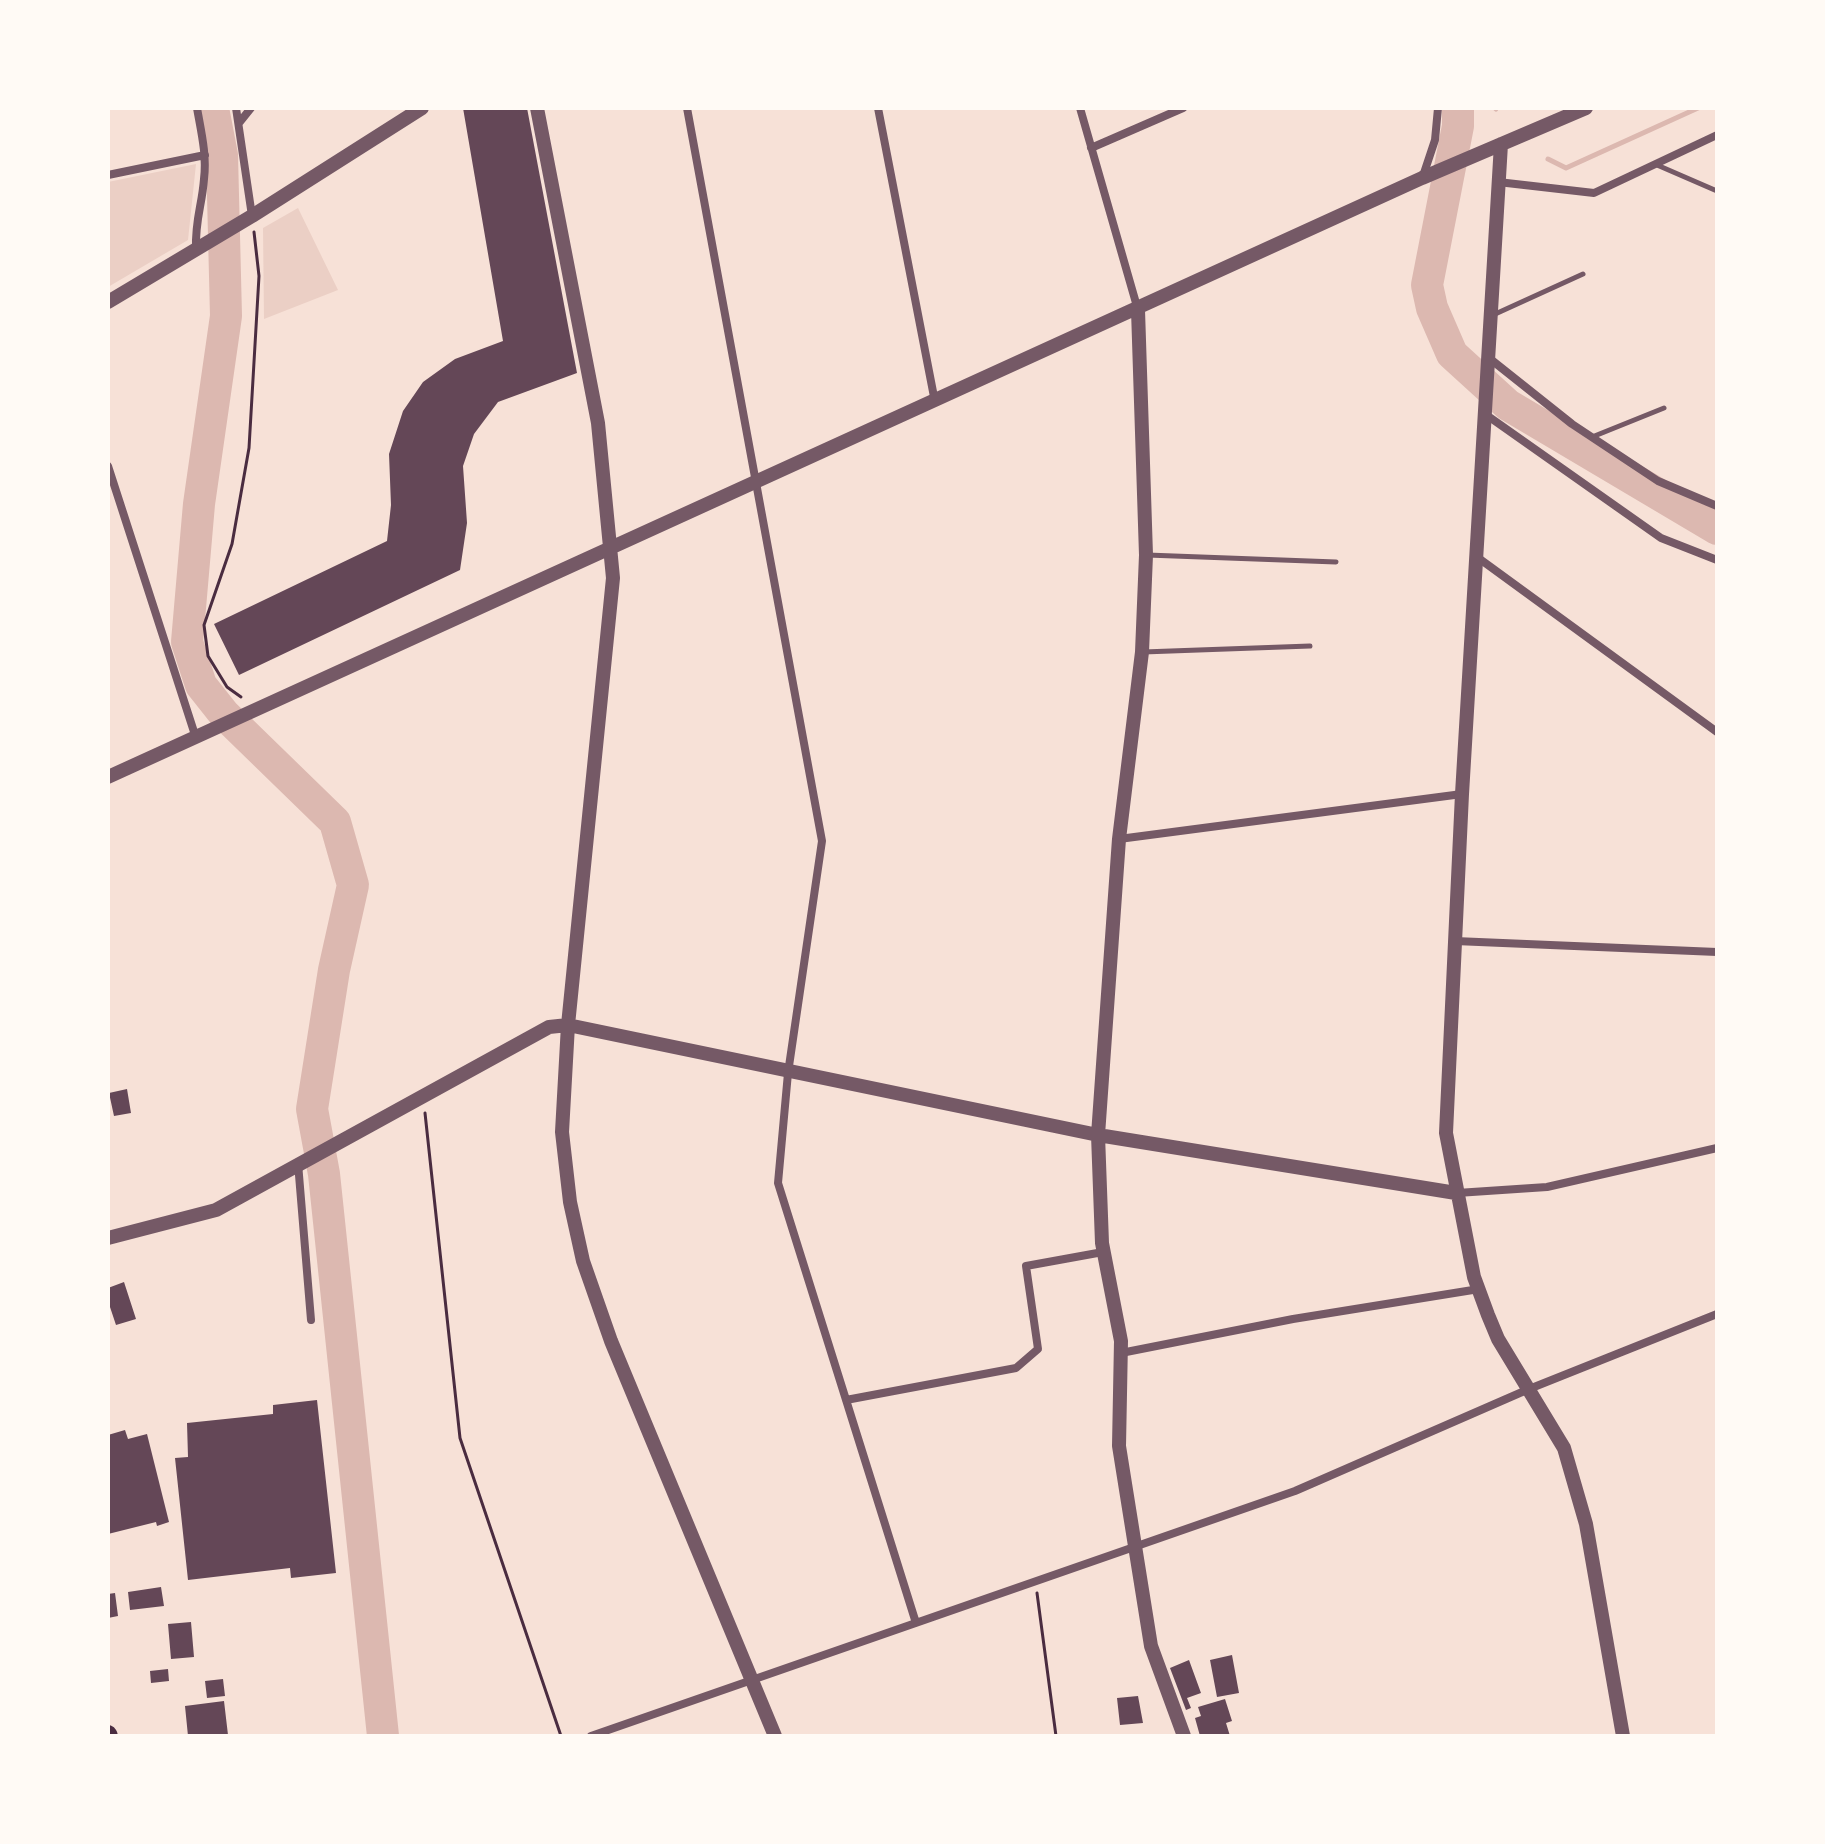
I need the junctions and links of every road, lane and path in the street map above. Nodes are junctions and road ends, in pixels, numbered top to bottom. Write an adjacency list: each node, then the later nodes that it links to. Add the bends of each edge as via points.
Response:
1 (197, 108): 16 (street)
2 (236, 108): 12 (street)
3 (251, 108): 12 (street)
4 (422, 108): 22 (street)
5 (537, 108): 36 (street, via 598,423)
6 (687, 108): 34 (street)
7 (878, 108): 29 (street)
8 (1080, 108): 15 (street)
9 (1183, 108): 15 (street)
10 (1438, 108): 19 (street)
11 (1586, 108): 14 (street)
12 (239, 123): 22 (street)
13 (1717, 135): 17 (street)
14 (1501, 144): 19 (street); 20 (street)
15 (1091, 148): 26 (street)
16 (205, 155): 18 (street); 23 (street, via 195,218)
17 (1656, 164): 20 (street, via 1594,193); 21 (lane)
18 (108, 175)
19 (1429, 175): 26 (street)
20 (1498, 182): 27 (street)
21 (1717, 191)
22 (247, 220): 23 (street); 43 (path, via 259,276 249,448 232,544 204,625 208,656 227,687)
23 (201, 247): 25 (street)
24 (1583, 274): 27 (lane)
25 (108, 302)
26 (1138, 310): 29 (street); 37 (street)
27 (1490, 316): 28 (street)
28 (1489, 362): 30 (street); 32 (street)
29 (935, 403): 34 (street)
30 (1485, 408): 38 (street); 39 (street, via 1661,538)
31 (1664, 408): 32 (lane)
32 (1592, 437): 35 (street, via 1658,481)
33 (108, 466): 45 (street)
34 (754, 483): 36 (street); 52 (street, via 822,841)
35 (1717, 506)
36 (609, 547): 43 (street); 51 (street, via 613,578)
37 (1146, 555): 40 (lane); 42 (street)
38 (1477, 557): 44 (street); 47 (street)
39 (1717, 560)
40 (1336, 562)
41 (1310, 646): 42 (lane)
42 (1142, 652): 48 (street)
43 (252, 712): 45 (street)
44 (1717, 732)
45 (196, 738): 46 (street)
46 (108, 777)
47 (1462, 794): 48 (street); 49 (street)
48 (1119, 839): 54 (street)
49 (1455, 941): 50 (street); 57 (street, via 1446,1133)
50 (1717, 952)
51 (568, 1025): 52 (street); 53 (street, via 549,1027); 69 (street, via 562,1132 583,1261)
52 (788, 1073): 54 (street); 65 (street, via 778,1183)
53 (423, 1097): 56 (street); 70 (path, via 460,1438)
54 (1098, 1135): 57 (street); 59 (street)
55 (1717, 1148): 57 (street, via 1547,1187)
56 (302, 1160): 58 (street, via 216,1210); 62 (street)
57 (1456, 1193): 60 (street)
58 (108, 1238)
59 (1103, 1252): 63 (street); 65 (street, via 1026,1266 1038,1349 1016,1368)
60 (1480, 1289): 63 (street); 64 (street, via 1498,1339)
61 (1717, 1314): 64 (street)
62 (311, 1320)
63 (1121, 1353): 66 (street, via 1119,1446)
64 (1529, 1389): 66 (street, via 1295,1491); 75 (street, via 1564,1448 1586,1524)
65 (846, 1400): 68 (street)
66 (1135, 1547): 67 (street); 74 (street, via 1151,1646)
67 (1035, 1583): 68 (street); 73 (path)
68 (916, 1623): 69 (street)
69 (751, 1680): 71 (street); 72 (street)
70 (561, 1736)
71 (591, 1736)
72 (775, 1736)
73 (1056, 1736)
74 (1184, 1736)
75 (1623, 1736)

